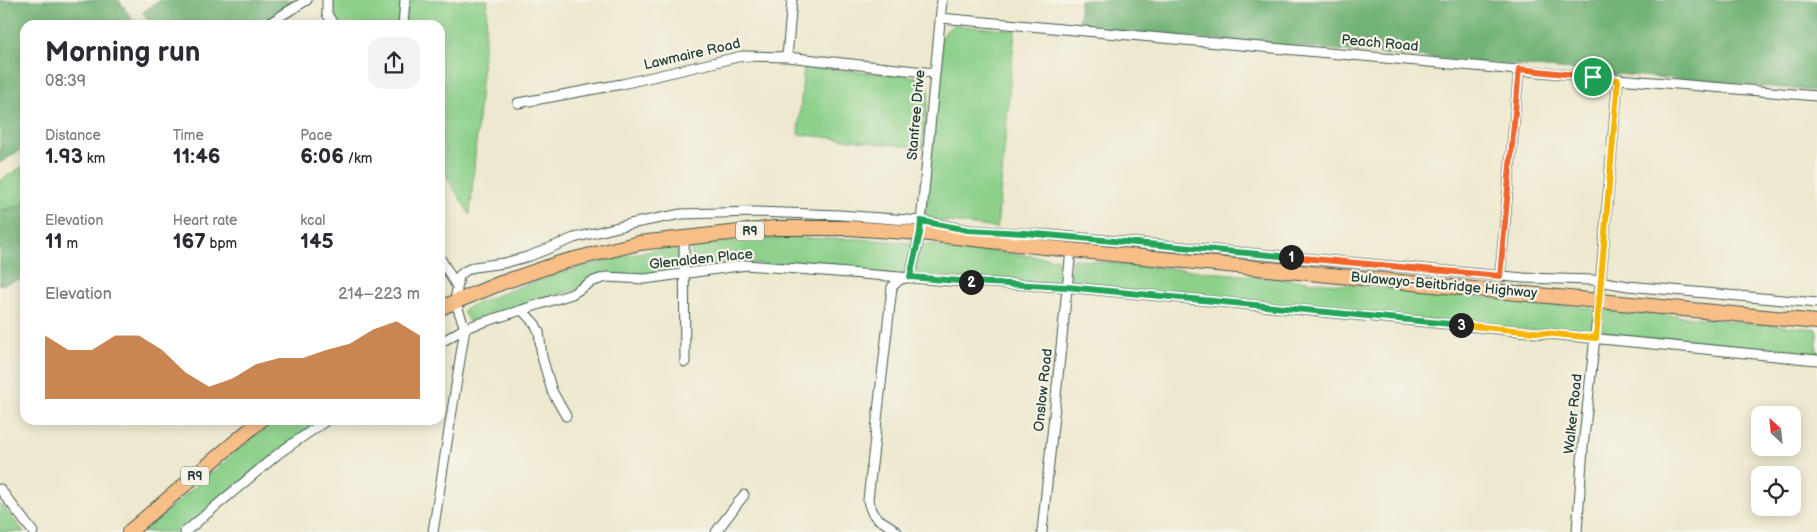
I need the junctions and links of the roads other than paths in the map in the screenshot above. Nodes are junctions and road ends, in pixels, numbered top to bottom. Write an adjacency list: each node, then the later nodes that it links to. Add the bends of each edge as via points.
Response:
1 (307, 0): 7 (street)
2 (327, 0): 8 (street)
3 (405, 0): 9 (street)
4 (792, 0): 10 (street)
5 (942, 0): 6 (street, Stanfree Drive)
6 (940, 18): 11 (street, Peach Road); 12 (street, Stanfree Drive)
7 (274, 20)
8 (331, 20)
9 (403, 20)
10 (787, 58): 12 (street, Lawmaire Road); 15 (street, Lawmaire Road, via 731,58 658,76)
11 (1519, 69): 13 (street, Peach Road); 24 (street)
12 (934, 73): 16 (street, Stanfree Drive)
13 (1618, 80): 14 (street, Peach Road); 26 (street, Walker Road)
14 (1817, 96)
15 (518, 103)
16 (920, 227): 17 (highway, R9, via 774,228); 18 (highway, R9); 25 (street, Stanfree Drive); 27 (street, via 840,215 681,214 574,238 504,263 469,268 459,276)
17 (684, 238): 23 (street); 30 (highway, R9, via 590,254)
18 (1049, 241): 19 (street); 20 (highway, R9)
19 (1192, 249): 21 (street); 24 (street)
20 (1071, 250): 21 (highway, Bulawayo-Beitbridge Highway / R9); 28 (street, Onslow Road)
21 (1179, 260): 29 (highway, Bulawayo-Beitbridge Highway / R9)
22 (445, 268): 27 (street)
23 (686, 272): 25 (street, Glenalden Place, via 746,266); 33 (street, Glenalden Place, via 645,279 606,278 572,294); 39 (street)
24 (1500, 276): 26 (street)
25 (910, 277): 28 (street, Glenalden Place); 50 (street, via 899,280 892,287 868,500 871,512)
26 (1601, 281): 29 (street, Walker Road); 31 (street)
27 (456, 285): 30 (street)
28 (1067, 287): 36 (street, Glenalden Place); 51 (street, Onslow Road)
29 (1599, 300): 34 (highway, Bulawayo-Beitbridge Highway / R9); 36 (street, Walker Road)
30 (454, 301): 32 (highway, R9); 35 (street)
31 (1817, 303)
32 (445, 306)
33 (522, 310): 35 (street, Glenalden Place); 40 (street, via 538,332 552,391)
34 (1817, 322)
35 (465, 328): 37 (street, Glenalden Place); 48 (street)
36 (1596, 338): 38 (street, Glenalden Place); 52 (street, Walker Road)
37 (445, 340)
38 (1817, 360)
39 (685, 362)
40 (566, 416)
41 (255, 425): 46 (highway, R9)
42 (320, 425): 47 (street, via 279,453)
43 (0, 489): 45 (street)
44 (744, 495): 49 (street)
45 (33, 532)
46 (129, 532)
47 (185, 532)
48 (433, 532)
49 (716, 532)
50 (897, 532)
51 (1042, 532)
52 (1577, 532)

